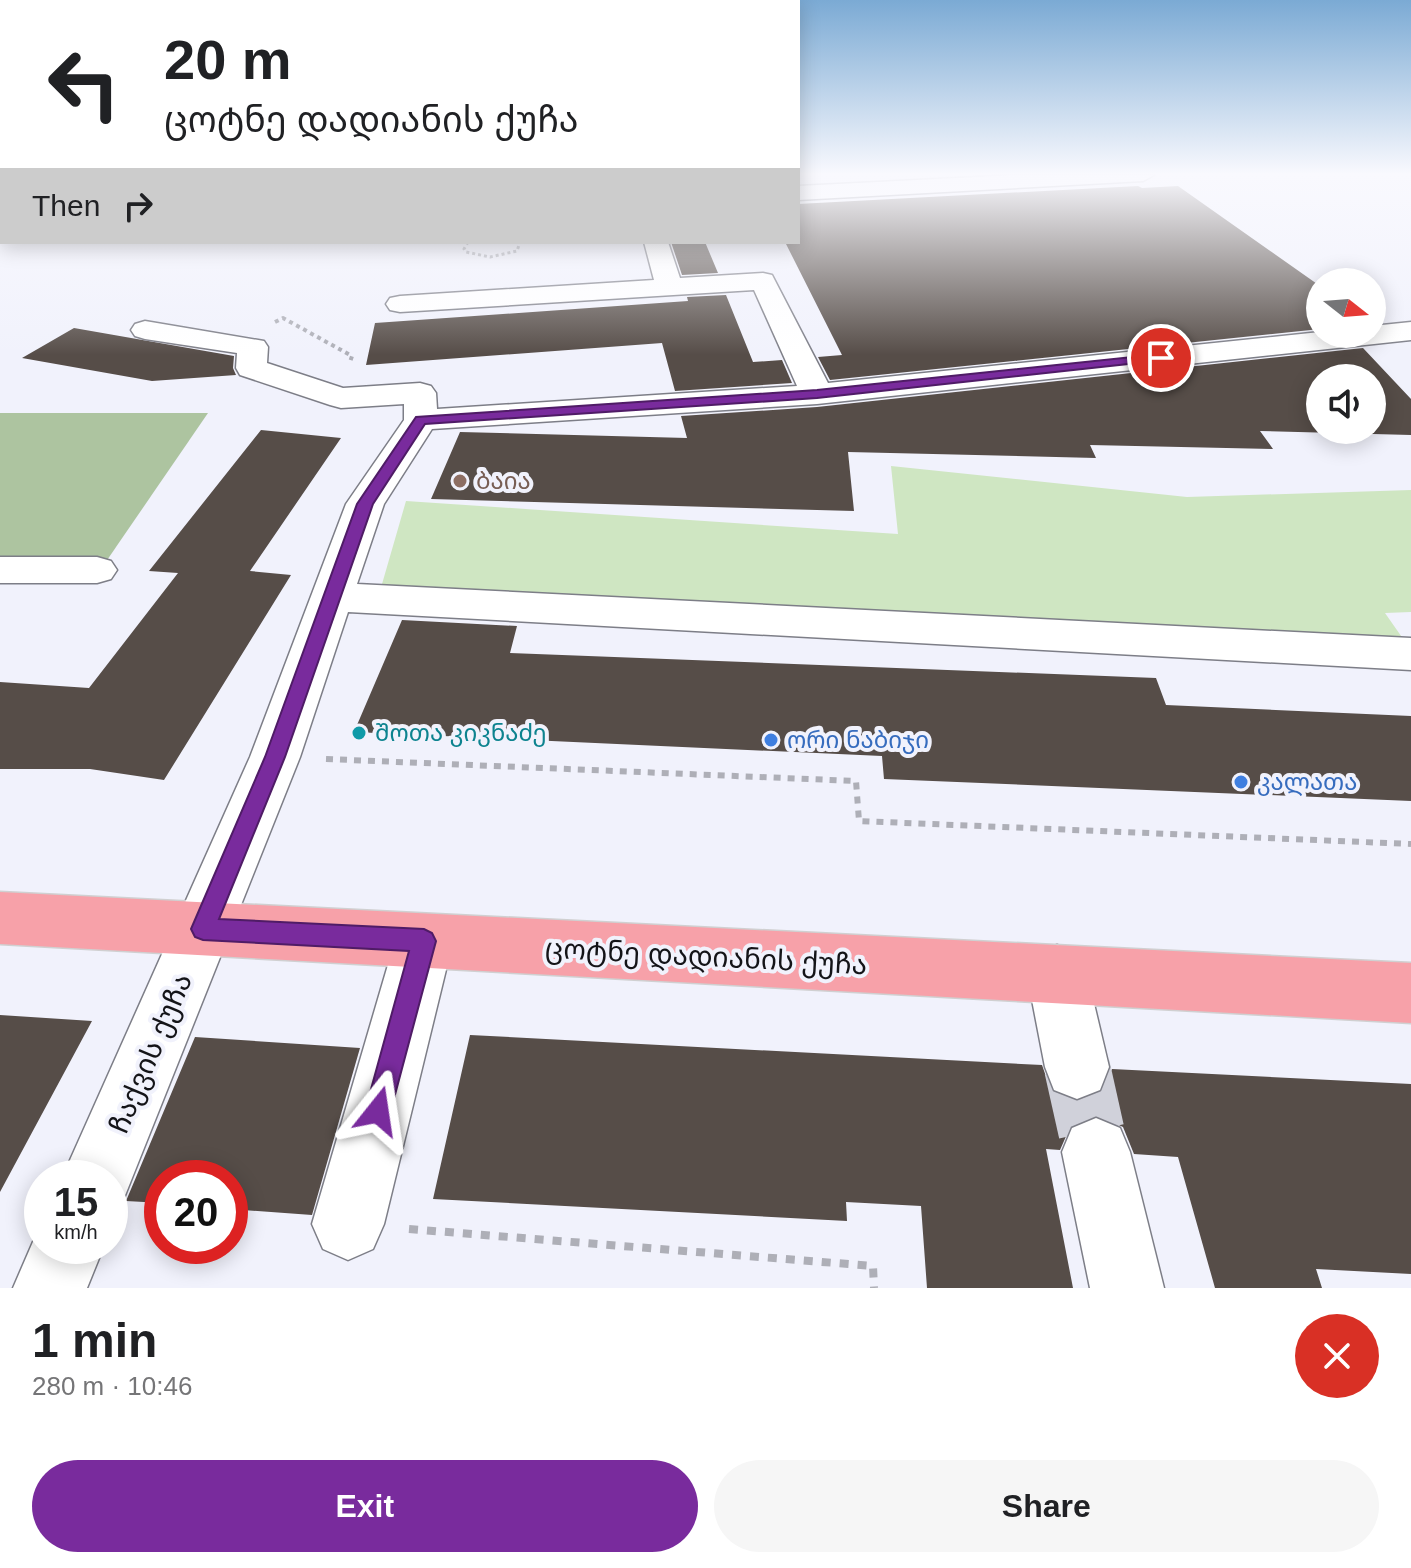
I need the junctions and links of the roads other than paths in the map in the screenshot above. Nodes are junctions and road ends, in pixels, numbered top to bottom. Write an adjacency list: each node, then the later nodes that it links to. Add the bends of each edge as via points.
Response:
1 (657, 244): 2 (street)
2 (669, 287): 3 (street); 6 (street, via 763,281)
3 (400, 304)
4 (145, 330): 7 (street, via 253,347 251,368 341,398 420,393)
5 (1411, 331): 6 (street)
6 (817, 394): 7 (street)
7 (421, 420): 10 (street, ჩაქვის ქუჩა, via 365,504)
8 (0, 570): 9 (street)
9 (97, 570)
10 (334, 597): 11 (street); 13 (street, ჩაქვის ქუჩა)
11 (1411, 654)
12 (0, 918): 13 (main road, ცოტნე დადიანის ქუჩა)
13 (203, 929): 14 (main road, ცოტნე დადიანის ქუჩა); 19 (street, ჩაქვის ქუჩა)
14 (424, 941): 15 (main road, ცოტნე დადიანის ქუჩა); 20 (street)
15 (1057, 974): 16 (main road, ცოტნე დადიანის ქუჩა); 17 (street)
16 (1411, 993)
17 (1077, 1067)
18 (1096, 1152): 23 (street)
19 (105, 1160)
20 (348, 1224)
21 (60, 1264): 22 (street)
22 (50, 1288)
23 (1127, 1288)

